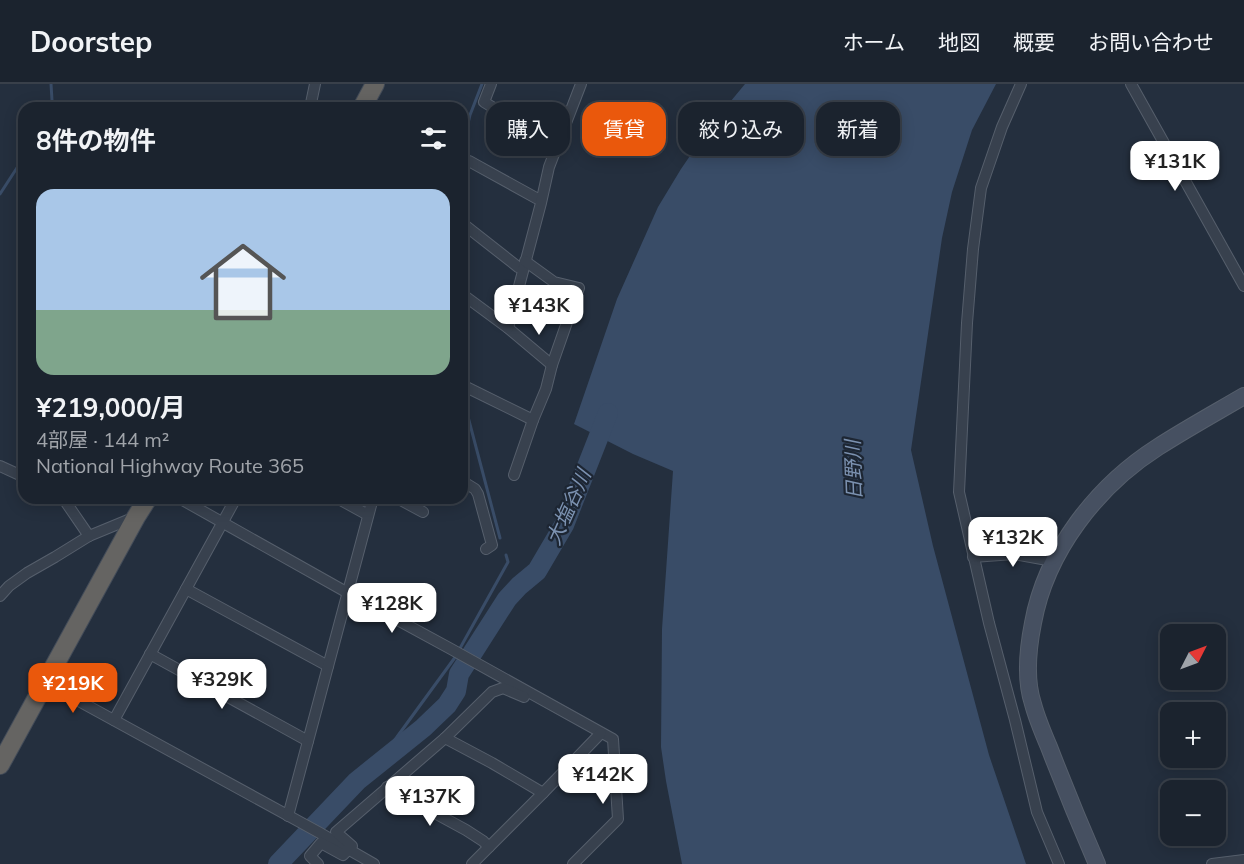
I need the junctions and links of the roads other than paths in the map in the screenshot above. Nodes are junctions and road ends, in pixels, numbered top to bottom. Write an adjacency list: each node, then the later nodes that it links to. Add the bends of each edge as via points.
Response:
1 (375, 84): 8 (highway)
2 (491, 84): 9 (street)
3 (581, 84): 10 (street)
4 (1021, 84): 40 (street, via 981,188 973,249 959,492)
5 (1131, 84): 16 (street)
6 (312, 86): 7 (street)
7 (311, 102)
8 (365, 102)
9 (486, 103)
10 (570, 111)
11 (553, 156): 13 (street)
12 (469, 161): 13 (street)
13 (541, 200): 15 (street)
14 (468, 228): 15 (street, via 518,267)
15 (524, 265): 18 (street); 19 (street, via 554,282 579,288)
16 (1244, 286)
17 (468, 298): 18 (street)
18 (508, 327): 19 (street)
19 (552, 365): 22 (street)
20 (468, 388): 22 (street)
21 (1242, 402): 41 (main road, via 1157,447 1119,477 1087,510)
22 (532, 420): 25 (street)
23 (0, 466): 24 (street)
24 (18, 474)
25 (514, 475)
26 (468, 485): 39 (street, via 478,494 492,545)
27 (67, 504): 38 (street)
28 (144, 504): 36 (highway)
29 (190, 504): 37 (street)
30 (233, 504): 37 (street)
31 (348, 504): 35 (street)
32 (371, 504): 35 (street)
33 (408, 504): 34 (street)
34 (423, 512)
35 (368, 515): 43 (street)
36 (136, 517): 38 (street); 47 (highway)
37 (223, 523): 42 (street); 43 (street)
38 (89, 536): 44 (street, via 27,573)
39 (486, 549)
40 (973, 557): 41 (street, via 1014,554); 64 (street, via 1037,812)
41 (1053, 561): 65 (main road, via 1030,634 1032,703)
42 (186, 589): 45 (street); 46 (street)
43 (348, 593): 46 (street); 48 (street)
44 (0, 596)
45 (150, 654): 49 (street); 52 (street)
46 (328, 666): 52 (street)
47 (46, 682): 49 (street); 53 (highway)
48 (543, 700): 50 (street); 51 (street, via 497,689)
49 (114, 720): 56 (street)
50 (601, 733): 55 (street); 63 (street, via 613,739 618,819)
51 (445, 738): 54 (street); 55 (street)
52 (308, 741): 56 (street)
53 (0, 765)
54 (387, 787): 57 (street); 58 (street, via 336,832 352,844)
55 (543, 793): 57 (street)
56 (288, 816): 58 (street)
57 (489, 847): 62 (street)
58 (349, 849): 60 (street, via 343,855 321,843 310,856); 61 (street)
59 (1244, 860): 66 (street)
60 (318, 864)
61 (374, 864)
62 (472, 864)
63 (573, 864)
64 (1059, 864)
65 (1097, 864)
66 (1212, 864)

